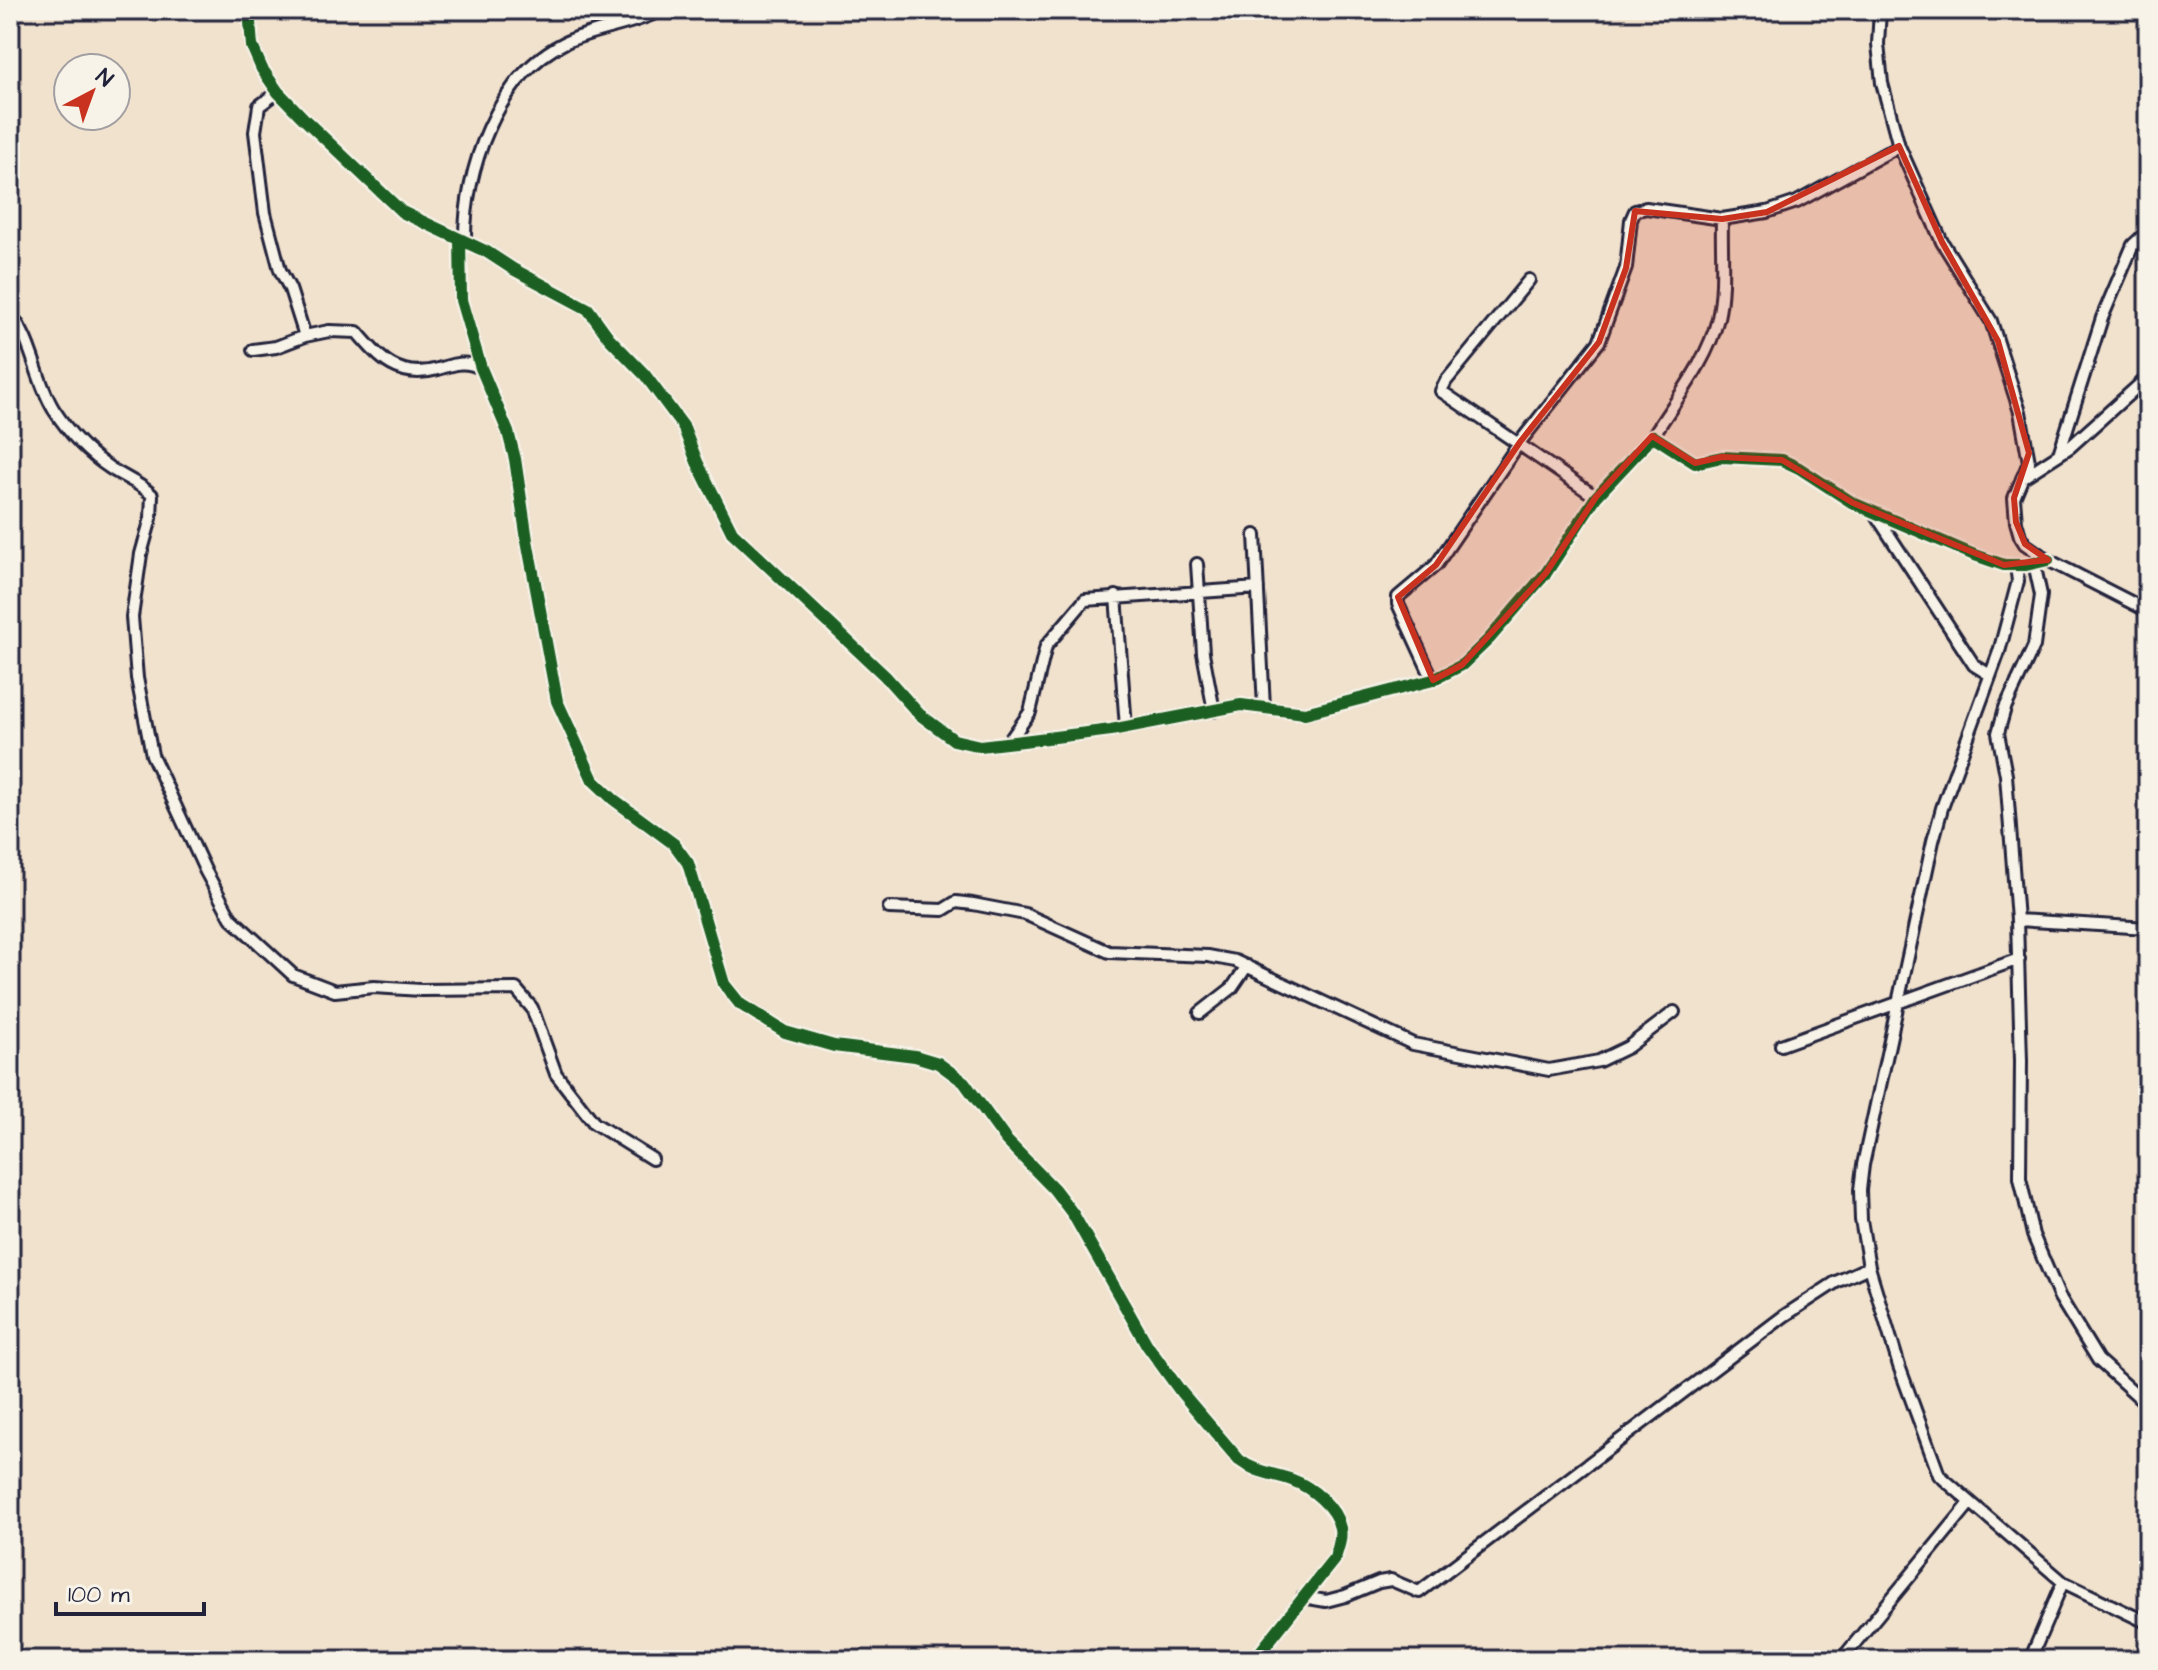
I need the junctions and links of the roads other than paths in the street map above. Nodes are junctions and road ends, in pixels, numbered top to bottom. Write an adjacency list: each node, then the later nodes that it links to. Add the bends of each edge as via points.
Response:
1 (249, 10): 4 (street, via 252,46)
2 (662, 10): 8 (street, via 563,44 529,65 494,116 480,152)
3 (1880, 10): 5 (street, via 1881,71)
4 (278, 92): 8 (street, via 402,212); 11 (street, via 259,106 255,132 271,240)
5 (1899, 146): 6 (street, via 1797,202); 18 (street, via 1942,242 1998,341 2029,453)
6 (1722, 219): 15 (street, via 1719,315 1713,335); 16 (street, via 1635,211 1626,268 1599,342)
7 (2148, 231): 17 (street, via 2133,245 2102,318)
8 (463, 240): 13 (street, via 461,300); 35 (street, via 588,309 683,426 732,532 919,714 954,740 980,746)
9 (1529, 280): 16 (street, via 1441,391)
10 (10, 314): 45 (street, via 21,326 54,409 71,432 90,455 152,495 132,617 137,678 152,755 231,918 293,975 335,991 516,989 532,1008 556,1074 594,1123)
11 (305, 336): 12 (street); 13 (street, via 357,332 382,360 410,372 462,362)
12 (253, 350)
13 (481, 368): 50 (street, via 515,459 557,701 593,780 674,844 688,863 724,984 740,1004 785,1032 834,1046 915,1056 938,1063 964,1082 1006,1140 1073,1214 1147,1345 1239,1460 1305,1486 1331,1510 1340,1526 1335,1558)
14 (2148, 377): 17 (street)
15 (1653, 436): 19 (street); 20 (street, via 1695,463 1722,457 1782,460)
16 (1520, 442): 19 (street); 31 (street, via 1436,565 1398,597)
17 (2059, 454): 18 (street)
18 (2022, 478): 22 (street, via 2014,507 2020,536)
19 (1596, 497): 31 (street, via 1546,573 1489,639 1462,665)
20 (1874, 512): 25 (street, via 1972,554); 30 (street, via 1948,629 1974,665)
21 (1255, 535): 26 (street)
22 (2048, 560): 23 (street); 29 (street)
23 (2034, 563): 25 (street); 37 (street, via 2041,595 2034,646 2018,674 1998,733)
24 (1197, 564): 27 (street)
25 (2016, 566): 30 (street, via 2013,602)
26 (1258, 588): 27 (street); 32 (street)
27 (1197, 590): 28 (street); 33 (street)
28 (1116, 596): 34 (street); 35 (street, via 1085,600 1046,646 1030,712)
29 (2148, 611)
30 (1990, 675): 41 (street, via 1942,808)
31 (1433, 680): 32 (street, via 1305,713)
32 (1264, 707): 33 (street)
33 (1214, 711): 34 (street)
34 (1126, 727): 35 (street)
35 (1008, 743)
36 (889, 908): 40 (street, via 983,905 1025,914 1109,952 1208,956)
37 (2017, 920): 38 (street); 39 (street)
38 (2148, 928)
39 (2019, 959): 41 (street); 47 (street, via 2020,1178 2033,1235 2059,1296 2093,1352)
40 (1247, 966): 42 (street, via 1413,1044 1549,1070 1599,1061 1628,1047); 43 (street, via 1232,988)
41 (1900, 1000): 44 (street); 46 (street, via 1860,1190)
42 (1674, 1012)
43 (1200, 1013)
44 (1781, 1045)
45 (652, 1159)
46 (1869, 1267): 48 (street, via 1939,1475); 50 (street, via 1784,1316 1419,1592 1391,1580 1326,1601)
47 (2148, 1405)
48 (1970, 1503): 49 (street); 53 (street)
49 (2063, 1582): 51 (street); 54 (street)
50 (1303, 1597): 52 (street)
51 (2148, 1623)
52 (1254, 1660)
53 (1841, 1660)
54 (2030, 1660)

